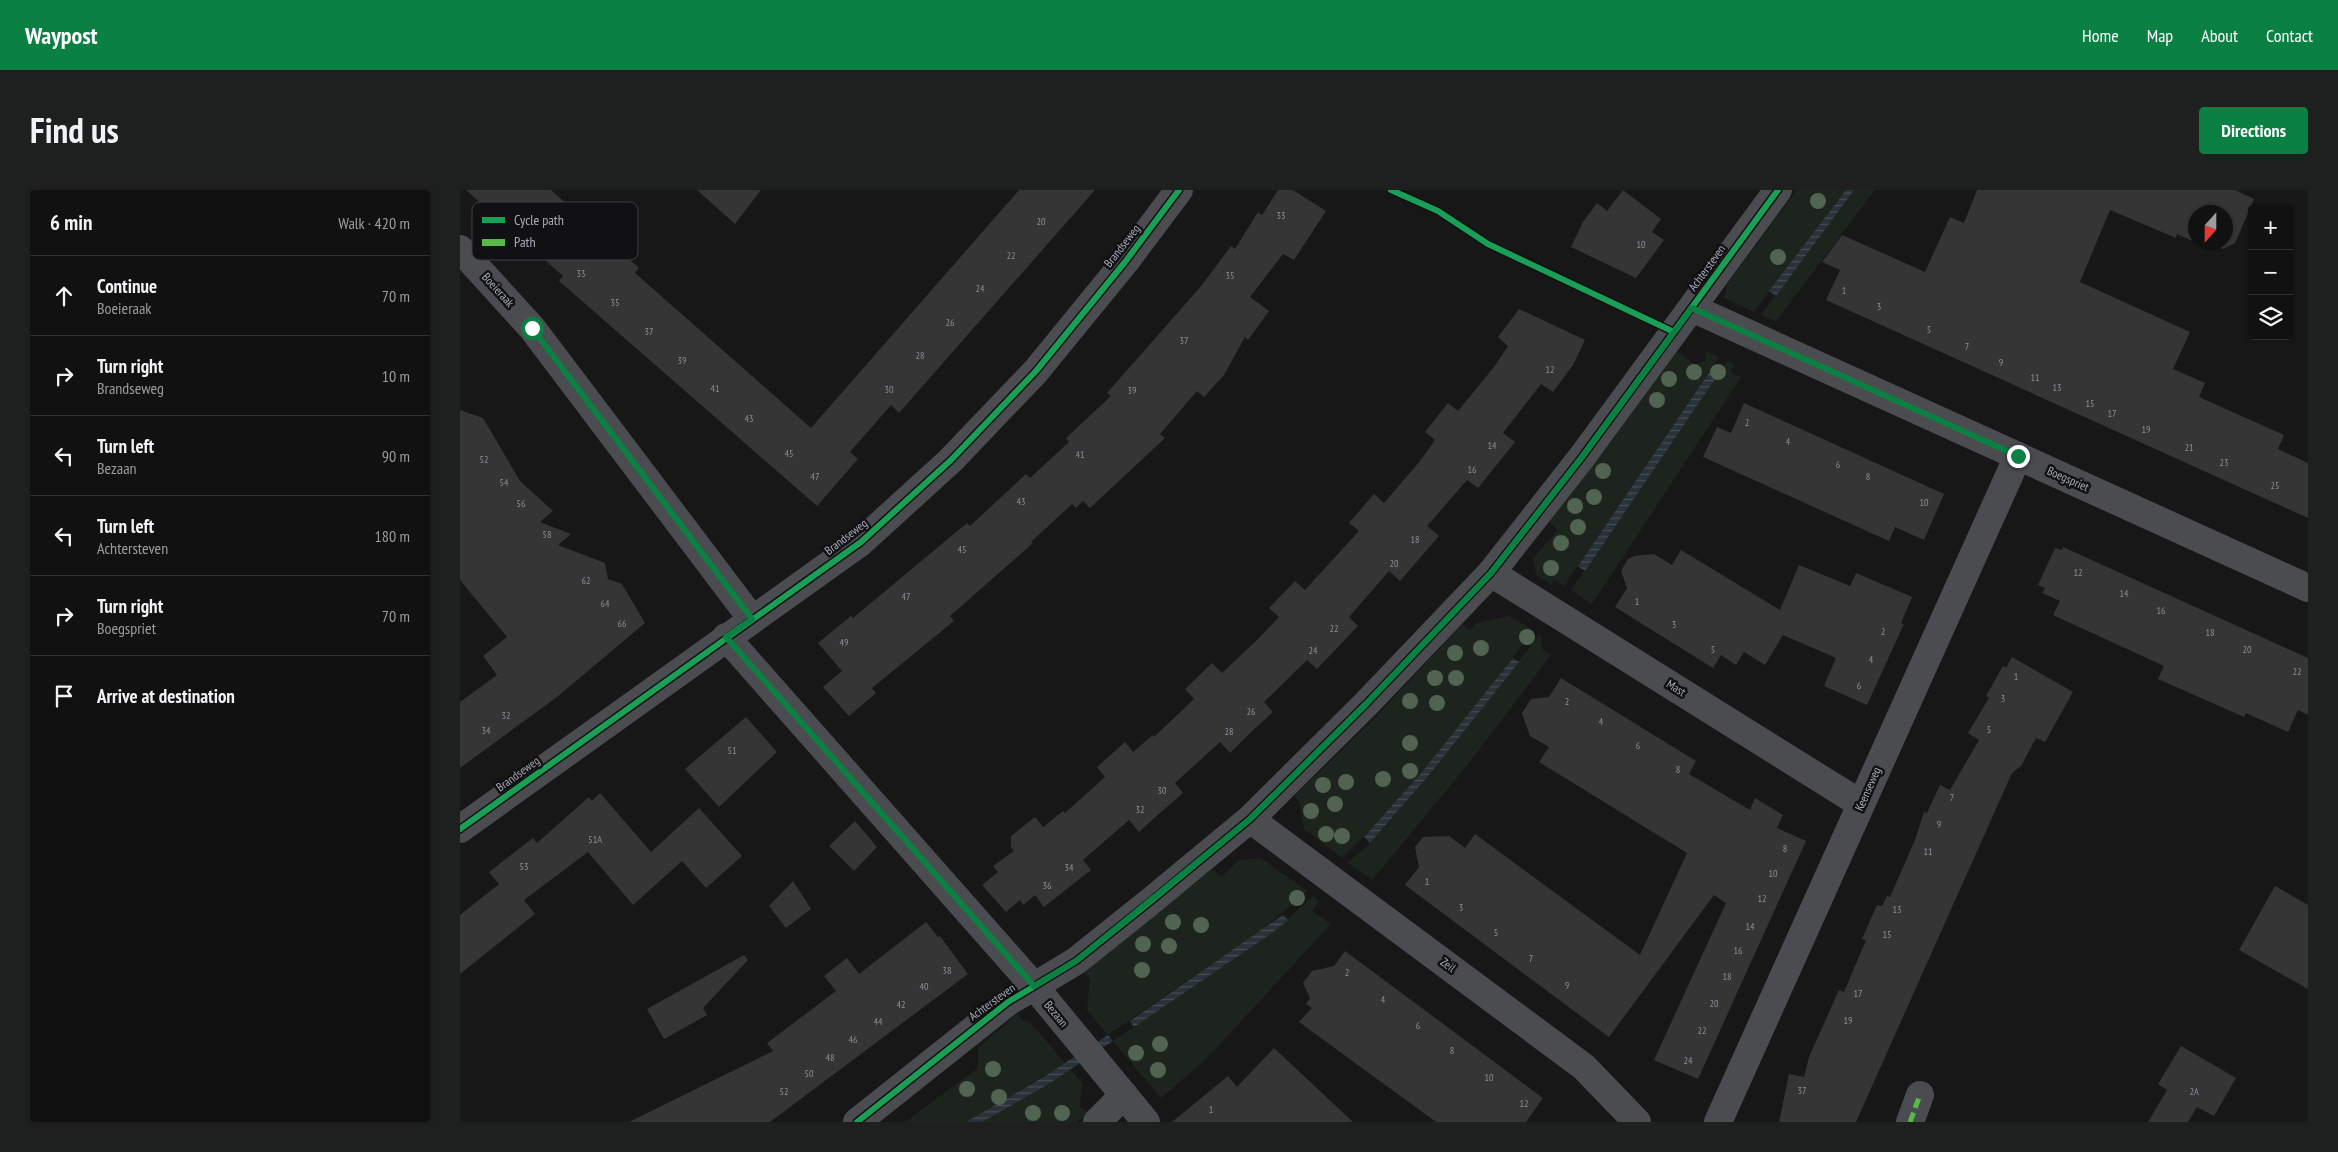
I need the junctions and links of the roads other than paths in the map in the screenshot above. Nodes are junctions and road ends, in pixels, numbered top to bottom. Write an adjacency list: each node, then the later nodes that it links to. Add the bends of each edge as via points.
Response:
1 (1179, 190): 8 (street, Brandseweg, via 1036,371 951,460 862,542)
2 (1778, 190): 4 (street, Achtersteven)
3 (460, 249): 8 (street, Boeieraak, via 532,328)
4 (1692, 308): 5 (street, Boegspriet); 6 (street, Achtersteven)
5 (2018, 456): 7 (street, Boegspriet); 10 (street, Keenseweg)
6 (1491, 573): 10 (street, Mast); 11 (street, Achtersteven)
7 (2308, 588)
8 (752, 619): 9 (street, Brandseweg)
9 (726, 637): 12 (street, Brandseweg); 13 (street, Bezaan)
10 (1861, 804): 20 (street, Keenseweg)
11 (1250, 819): 13 (street, Achtersteven, via 1076,961); 19 (street, Zeil, via 1584,1067)
12 (460, 830)
13 (1034, 986): 14 (street, Bezaan); 16 (street, Achtersteven, via 1008,1002)
14 (1124, 1095): 17 (street); 18 (street, Bezaan)
15 (1920, 1095): 21 (street)
16 (857, 1122)
17 (1097, 1122)
18 (1146, 1122)
19 (1637, 1122)
20 (1718, 1122)
21 (1910, 1122)

